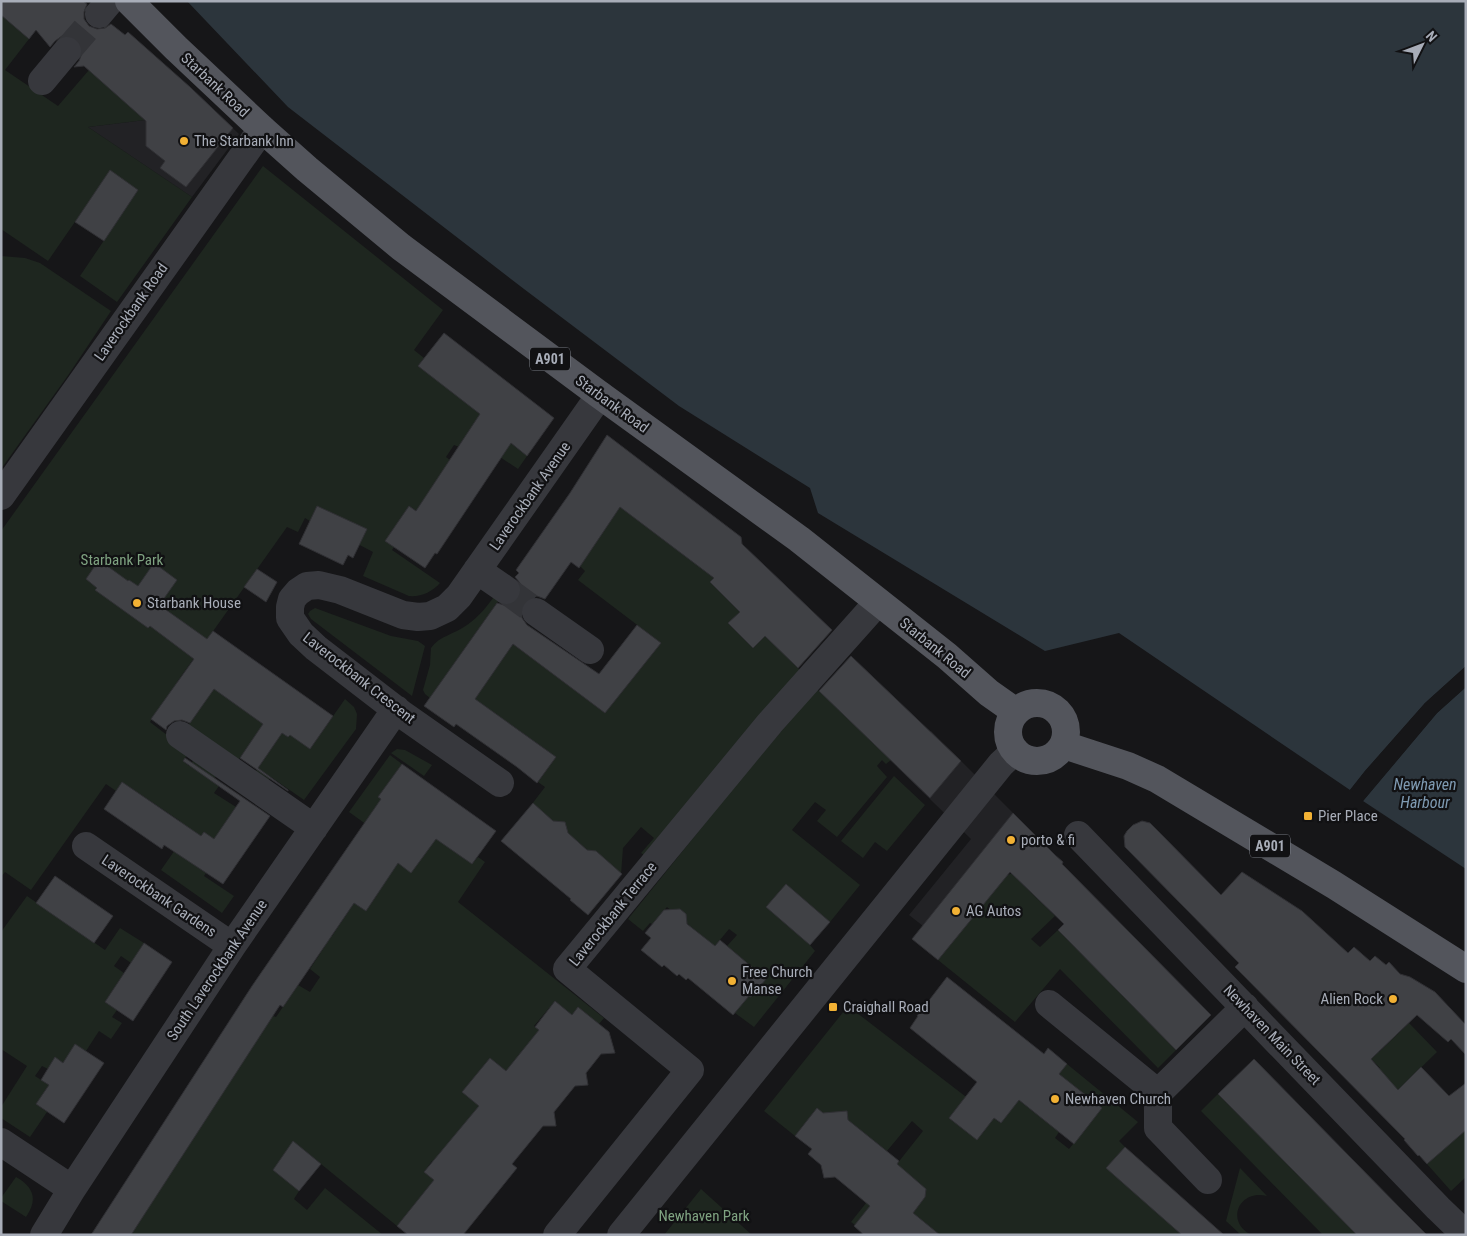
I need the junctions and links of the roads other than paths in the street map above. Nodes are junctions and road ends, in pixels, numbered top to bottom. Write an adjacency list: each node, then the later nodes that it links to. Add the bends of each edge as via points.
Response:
1 (129, 1): 4 (main road, Starbank Road / A901)
2 (68, 51): 3 (street)
3 (42, 81)
4 (262, 129): 5 (main road, Starbank Road / A901, via 401,247); 6 (street, Laverockbank Road)
5 (600, 395): 7 (street, Laverockbank Avenue); 10 (main road, Starbank Road / A901, via 799,539)
6 (1, 496)
7 (477, 570): 8 (street); 9 (street, Laverockbank Avenue)
8 (506, 590)
9 (459, 596): 13 (street, Laverockbank Crescent, via 447,608 430,616 418,617 319,585 307,586 292,599 290,618 301,634)
10 (878, 602): 14 (main road, Starbank Road / A901); 31 (street, Laverockbank Terrace, via 770,723 567,969 690,1070)
11 (536, 612): 12 (street)
12 (590, 650)
13 (396, 709): 18 (street, Laverockbank Crescent); 19 (street, South Laverockbank Avenue)
14 (1016, 712): 16 (main road, via 1034,703 1054,708 1066,725); 17 (main road, via 1008,731)
15 (180, 735): 19 (street)
16 (1064, 745): 17 (main road, via 1052,758 1041,761 1024,758); 23 (main road, A901, via 1157,779)
17 (1015, 751): 32 (street, via 1001,764)
18 (500, 783)
19 (314, 828): 22 (street, South Laverockbank Avenue)
20 (1078, 835): 25 (street, Newhaven Main Street)
21 (86, 846): 22 (street, Laverockbank Gardens)
22 (232, 946): 29 (street, South Laverockbank Avenue)
23 (1466, 969)
24 (1049, 1004): 26 (street)
25 (1244, 1007): 26 (street); 33 (street, Newhaven Main Street)
26 (1158, 1093): 28 (street, via 1158,1128)
27 (1, 1142): 29 (street)
28 (1208, 1180)
29 (72, 1189): 30 (street, South Laverockbank Avenue)
30 (44, 1235)
31 (557, 1235)
32 (621, 1235)
33 (1466, 1235)

